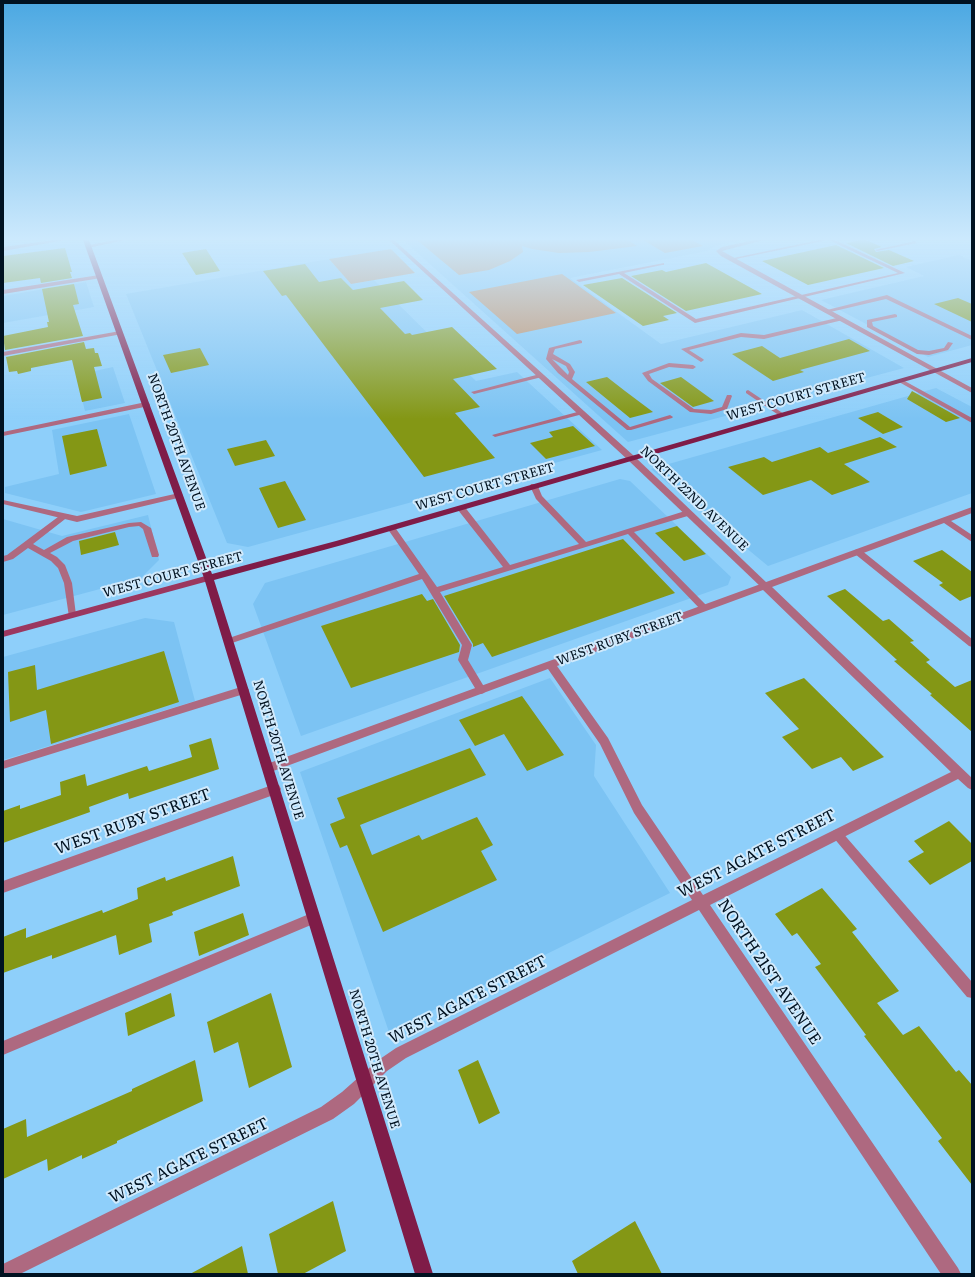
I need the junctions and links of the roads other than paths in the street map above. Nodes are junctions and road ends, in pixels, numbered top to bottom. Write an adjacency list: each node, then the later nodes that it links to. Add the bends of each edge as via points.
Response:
1 (107, 300): 11 (main road, NORTH 20TH AVENUE)
2 (456, 300): 21 (street, NORTH 22ND AVENUE)
3 (663, 300): 4 (lane, via 695,320)
4 (784, 300)
5 (806, 300): 8 (street)
6 (876, 300): 8 (lane)
7 (892, 300): 12 (lane)
8 (826, 311): 10 (street)
9 (895, 316): 14 (lane, via 869,321 870,327 917,352 929,353 946,349)
10 (841, 319): 17 (lane, via 764,337 741,335 684,349); 20 (street)
11 (120, 333): 15 (street); 28 (main road, NORTH 20TH AVENUE)
12 (972, 338)
13 (580, 342): 16 (lane, via 552,348)
14 (950, 343)
15 (3, 354)
16 (550, 355): 22 (lane, via 549,359); 22 (lane, via 568,365 572,372)
17 (701, 360)
18 (972, 360): 20 (main road, WEST COURT STREET)
19 (693, 367): 27 (lane, via 669,365 645,373 650,380 692,411 711,412 725,408)
20 (936, 371): 23 (main road, WEST COURT STREET); 24 (street)
21 (540, 376): 25 (lane); 29 (street, NORTH 22ND AVENUE)
22 (570, 379): 31 (lane, via 629,429)
23 (901, 381): 30 (main road, WEST COURT STREET); 32 (lane)
24 (972, 391)
25 (474, 392)
26 (748, 392): 30 (lane)
27 (729, 396)
28 (146, 404): 33 (street); 37 (main road, NORTH 20TH AVENUE)
29 (581, 413): 34 (lane); 35 (street, NORTH 22ND AVENUE)
30 (782, 415): 35 (main road, WEST COURT STREET)
31 (670, 417)
32 (972, 421)
33 (3, 434)
34 (495, 435)
35 (631, 458): 36 (main road, WEST COURT STREET); 41 (street, NORTH 22ND AVENUE)
36 (534, 486): 39 (main road, WEST COURT STREET); 48 (lane, via 539,497)
37 (179, 495): 42 (street, via 81,519); 55 (main road, NORTH 20TH AVENUE)
38 (3, 502): 42 (street)
39 (461, 508): 44 (main road, WEST COURT STREET); 53 (lane)
40 (972, 510): 43 (street, WEST RUBY STREET)
41 (688, 513): 45 (lane); 56 (street, NORTH 22ND AVENUE)
42 (65, 516): 47 (lane)
43 (945, 520): 46 (street); 49 (street, WEST RUBY STREET)
44 (391, 528): 54 (lane); 55 (main road, WEST COURT STREET)
45 (628, 531): 48 (lane); 58 (lane)
46 (972, 539)
47 (27, 544): 50 (lane); 52 (lane, via 10,557)
48 (584, 545): 53 (lane)
49 (858, 552): 56 (street, WEST RUBY STREET); 62 (lane)
50 (45, 553): 51 (lane, via 70,540 141,524 147,528); 59 (lane, via 62,567)
51 (155, 555)
52 (3, 559)
53 (508, 568): 57 (lane)
54 (424, 575): 57 (lane); 61 (lane)
55 (209, 578): 59 (main road, WEST COURT STREET); 61 (main road, NORTH 20TH AVENUE)
56 (764, 586): 58 (street, WEST RUBY STREET); 68 (street, NORTH 22ND AVENUE)
57 (435, 591): 65 (lane, via 467,645 463,660)
58 (704, 608): 63 (street, WEST RUBY STREET)
59 (72, 615): 60 (main road, WEST COURT STREET)
60 (3, 634)
61 (229, 641): 64 (main road, NORTH 20TH AVENUE)
62 (972, 644)
63 (550, 664): 65 (street, WEST RUBY STREET); 73 (street, NORTH 21ST AVENUE, via 604,741 638,809)
64 (244, 690): 66 (lane); 67 (main road, NORTH 20TH AVENUE)
65 (482, 690): 67 (street, WEST RUBY STREET)
66 (3, 765)
67 (268, 768): 70 (main road, NORTH 20TH AVENUE)
68 (959, 773): 69 (street, NORTH 22ND AVENUE); 71 (street, WEST AGATE STREET)
69 (972, 785)
70 (274, 789): 72 (street, WEST RUBY STREET); 74 (main road, NORTH 20TH AVENUE)
71 (837, 834): 73 (street, WEST AGATE STREET); 75 (lane)
72 (3, 887)
73 (702, 902): 77 (street, WEST AGATE STREET, via 401,1053); 80 (street, NORTH 21ST AVENUE)
74 (314, 918): 76 (lane); 77 (main road, NORTH 20TH AVENUE)
75 (972, 992)
76 (3, 1048)
77 (365, 1081): 78 (street, WEST AGATE STREET, via 348,1098 327,1113); 79 (main road, NORTH 20TH AVENUE)
78 (3, 1273)
79 (424, 1274)
80 (952, 1274)

